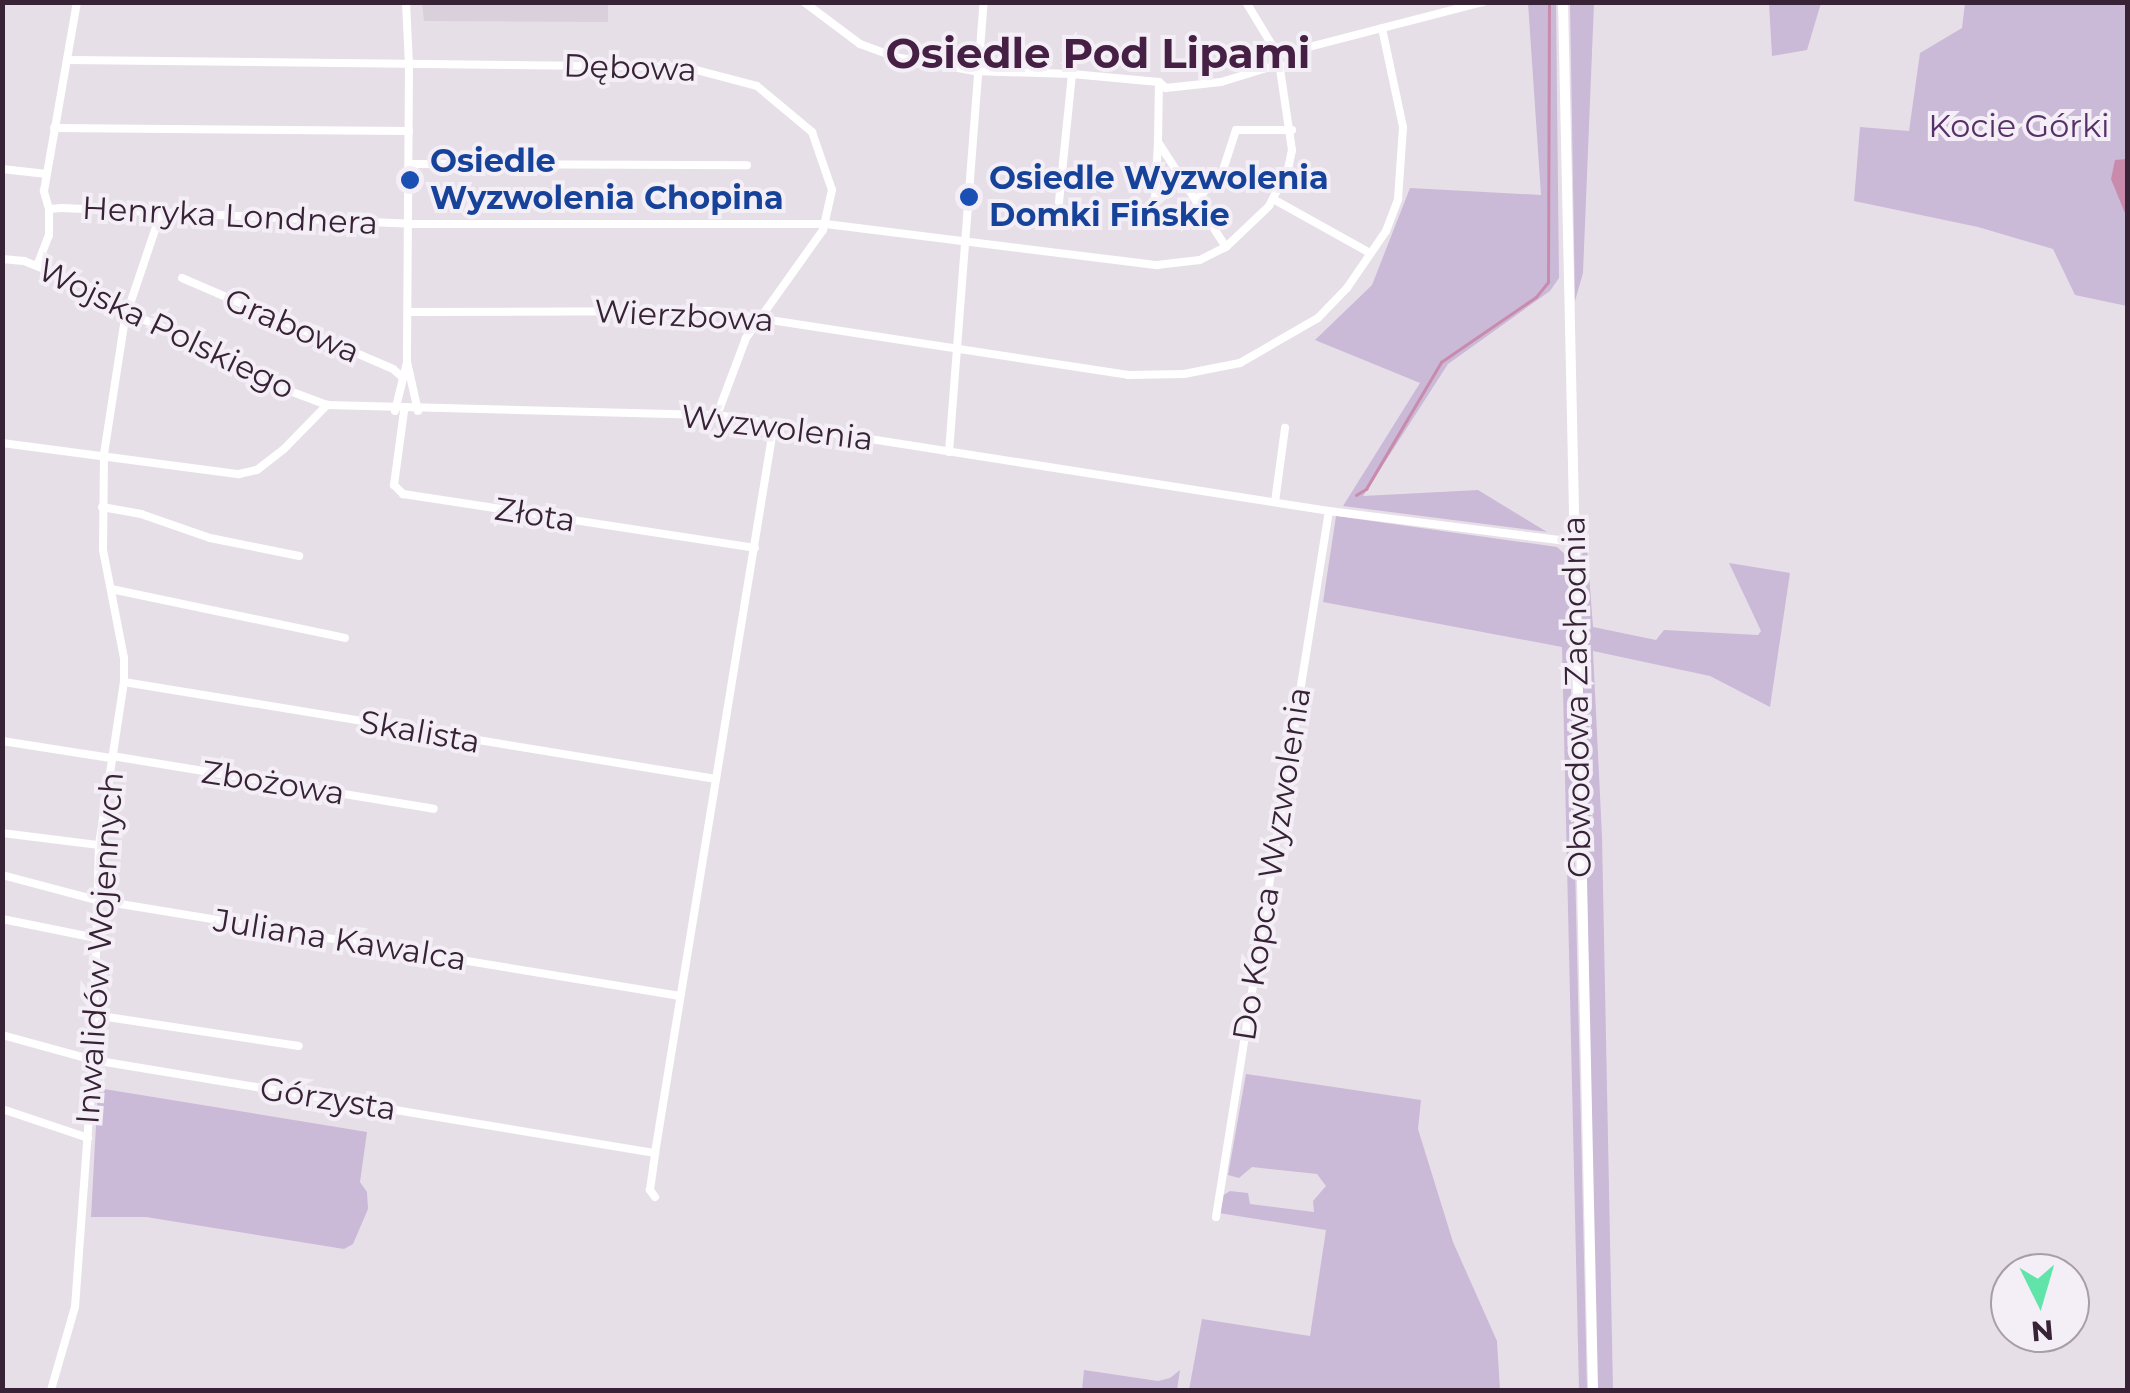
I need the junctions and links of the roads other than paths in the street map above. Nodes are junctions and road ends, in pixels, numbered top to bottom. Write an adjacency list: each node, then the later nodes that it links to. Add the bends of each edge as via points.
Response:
1 (78, 2): 10 (street)
2 (406, 2): 11 (street)
3 (804, 2): 12 (street, via 835,29 895,57)
4 (984, 2): 12 (street)
5 (1246, 2): 9 (street)
6 (1483, 2): 8 (street)
7 (1562, 2): 55 (main road, Obwodowa Zachodnia)
8 (1382, 28): 9 (street); 33 (street, Wierzbowa, via 1404,127 1398,199)
9 (1279, 59): 14 (street, via 1221,82 1166,88); 16 (street)
10 (69, 60): 11 (street, Dębowa); 15 (street)
11 (410, 65): 17 (street); 30 (street, Dębowa, via 685,67 738,77 774,97 812,132 830,172)
12 (980, 70): 13 (street); 31 (street)
13 (1072, 74): 14 (street); 26 (street)
14 (1159, 82): 18 (street)
15 (54, 128): 17 (street); 22 (street)
16 (1292, 130): 24 (street, via 1288,169); 25 (street, via 1236,130 1223,170)
17 (409, 131): 19 (street)
18 (1158, 142): 23 (street); 25 (street)
19 (410, 164): 20 (street); 29 (street)
20 (747, 165)
21 (2, 169): 22 (street, Henryka Londnera)
22 (48, 174): 27 (street)
23 (1156, 198)
24 (1272, 200): 32 (street); 33 (street)
25 (1196, 201): 32 (street)
26 (1060, 202)
27 (48, 209): 28 (street, Henryka Londnera); 35 (street, Henryka Londnera, via 49,235)
28 (161, 212): 29 (street, Henryka Londnera); 37 (street, Inwalidów Wojennych)
29 (410, 224): 30 (street, Henryka Londnera); 38 (street)
30 (826, 224): 31 (street, Henryka Londnera); 39 (street)
31 (966, 242): 32 (street, Henryka Londnera, via 1157,265 1200,260); 40 (street)
32 (1226, 247)
33 (1370, 253): 40 (street, Wierzbowa, via 1318,318 1240,363 1128,375)
34 (2, 260): 35 (street, Wojska Polskiego)
35 (37, 266): 37 (street, Wojska Polskiego)
36 (182, 278): 42 (street, Grabowa)
37 (128, 310): 43 (street, Wojska Polskiego, via 216,351 255,378); 51 (street, Inwalidów Wojennych)
38 (408, 312): 39 (street, Wierzbowa, via 638,308); 41 (street)
39 (760, 317): 40 (street, Wierzbowa); 46 (street, via 729,374)
40 (956, 352): 50 (street)
41 (407, 362): 42 (street); 45 (street)
42 (401, 376): 44 (street)
43 (327, 406): 44 (street, Wyzwolenia); 51 (street, via 257,470 239,474)
44 (400, 411): 45 (street, Wyzwolenia); 56 (street, Złota, via 394,485 403,494)
45 (418, 411): 46 (street, Wyzwolenia)
46 (717, 415): 47 (street, Wyzwolenia)
47 (774, 424): 50 (street, Wyzwolenia); 56 (street)
48 (1285, 428): 52 (street)
49 (2, 442): 51 (street)
50 (949, 452): 52 (street, Wyzwolenia)
51 (104, 454): 53 (street, Inwalidów Wojennych)
52 (1275, 502): 54 (street, Wyzwolenia)
53 (102, 507): 57 (street); 58 (street, Inwalidów Wojennych)
54 (1329, 510): 55 (street, Wyzwolenia); 80 (street, Do Kopca Wyzwolenia)
55 (1573, 542): 82 (main road, Obwodowa Zachodnia)
56 (755, 548): 63 (street)
57 (298, 556)
58 (111, 589): 59 (street); 60 (street, Inwalidów Wojennych)
59 (345, 638)
60 (124, 682): 62 (street, Inwalidów Wojennych); 63 (street, Skalista)
61 (2, 741): 62 (street, Zbożowa)
62 (111, 757): 64 (street, Zbożowa); 66 (street, Inwalidów Wojennych)
63 (716, 779): 71 (street)
64 (434, 810)
65 (2, 833): 66 (street)
66 (99, 845): 68 (street, Inwalidów Wojennych)
67 (2, 875): 68 (street, Juliana Kawalca)
68 (96, 900): 70 (street, Inwalidów Wojennych); 71 (street, Juliana Kawalca)
69 (2, 919): 70 (street)
70 (96, 938): 72 (street, Inwalidów Wojennych)
71 (680, 996): 78 (street)
72 (94, 1015): 74 (street); 75 (street, Inwalidów Wojennych)
73 (2, 1035): 75 (street, Górzysta)
74 (299, 1046)
75 (93, 1060): 77 (street, Inwalidów Wojennych); 78 (street, Górzysta)
76 (2, 1109): 77 (street)
77 (88, 1138): 81 (street, Inwalidów Wojennych, via 75,1307)
78 (655, 1153): 79 (street)
79 (655, 1197)
80 (1216, 1218)
81 (51, 1390)
82 (1592, 1390)

